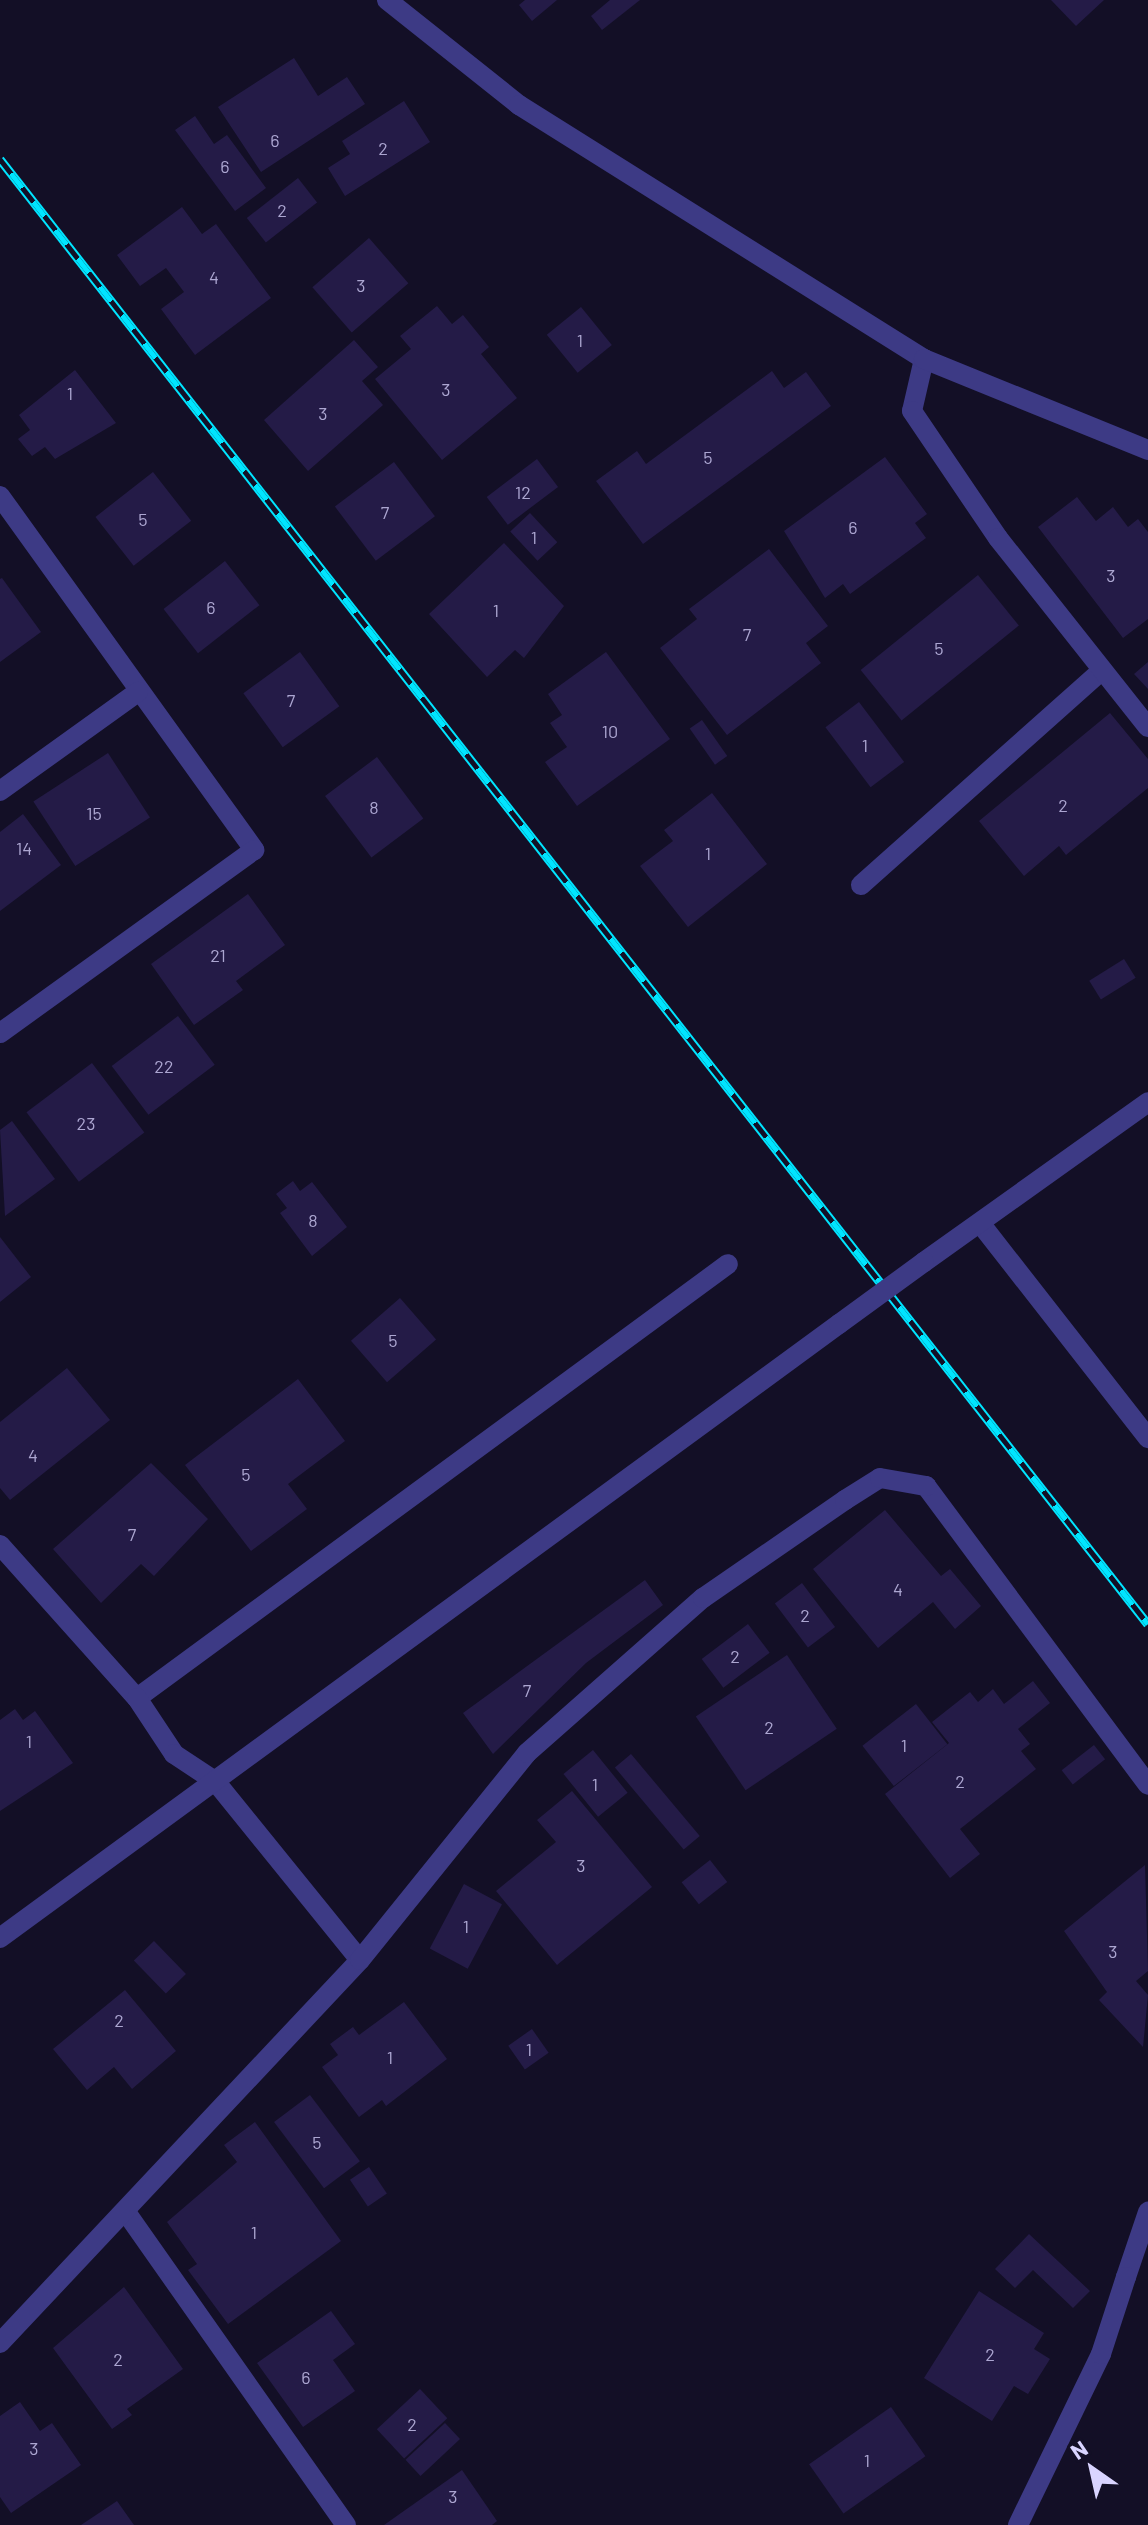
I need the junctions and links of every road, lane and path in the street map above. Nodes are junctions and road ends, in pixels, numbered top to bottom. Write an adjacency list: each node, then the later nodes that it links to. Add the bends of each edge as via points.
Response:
1 (387, 0): 2 (street, via 519,105)
2 (924, 359): 3 (street); 5 (street, via 912,411)
3 (1148, 450)
4 (3, 508): 6 (street)
5 (1100, 672): 7 (street); 9 (street)
6 (138, 692): 8 (street); 10 (street, via 254,850)
7 (1148, 727)
8 (0, 791)
9 (861, 885)
10 (0, 1033)
11 (1148, 1102): 12 (street)
12 (980, 1223): 14 (street); 17 (street, bridge)
13 (728, 1264): 16 (street)
14 (1148, 1438)
15 (0, 1545): 16 (street)
16 (137, 1698): 17 (street, via 174,1754)
17 (215, 1781): 19 (street); 20 (street)
18 (1148, 1785): 20 (street, via 926,1486 880,1478 703,1598 527,1753)
19 (0, 1938)
20 (360, 1960): 22 (street)
21 (1148, 2212): 25 (street, via 1101,2354)
22 (128, 2215): 23 (street); 24 (street)
23 (0, 2343)
24 (346, 2525)
25 (1018, 2525)

